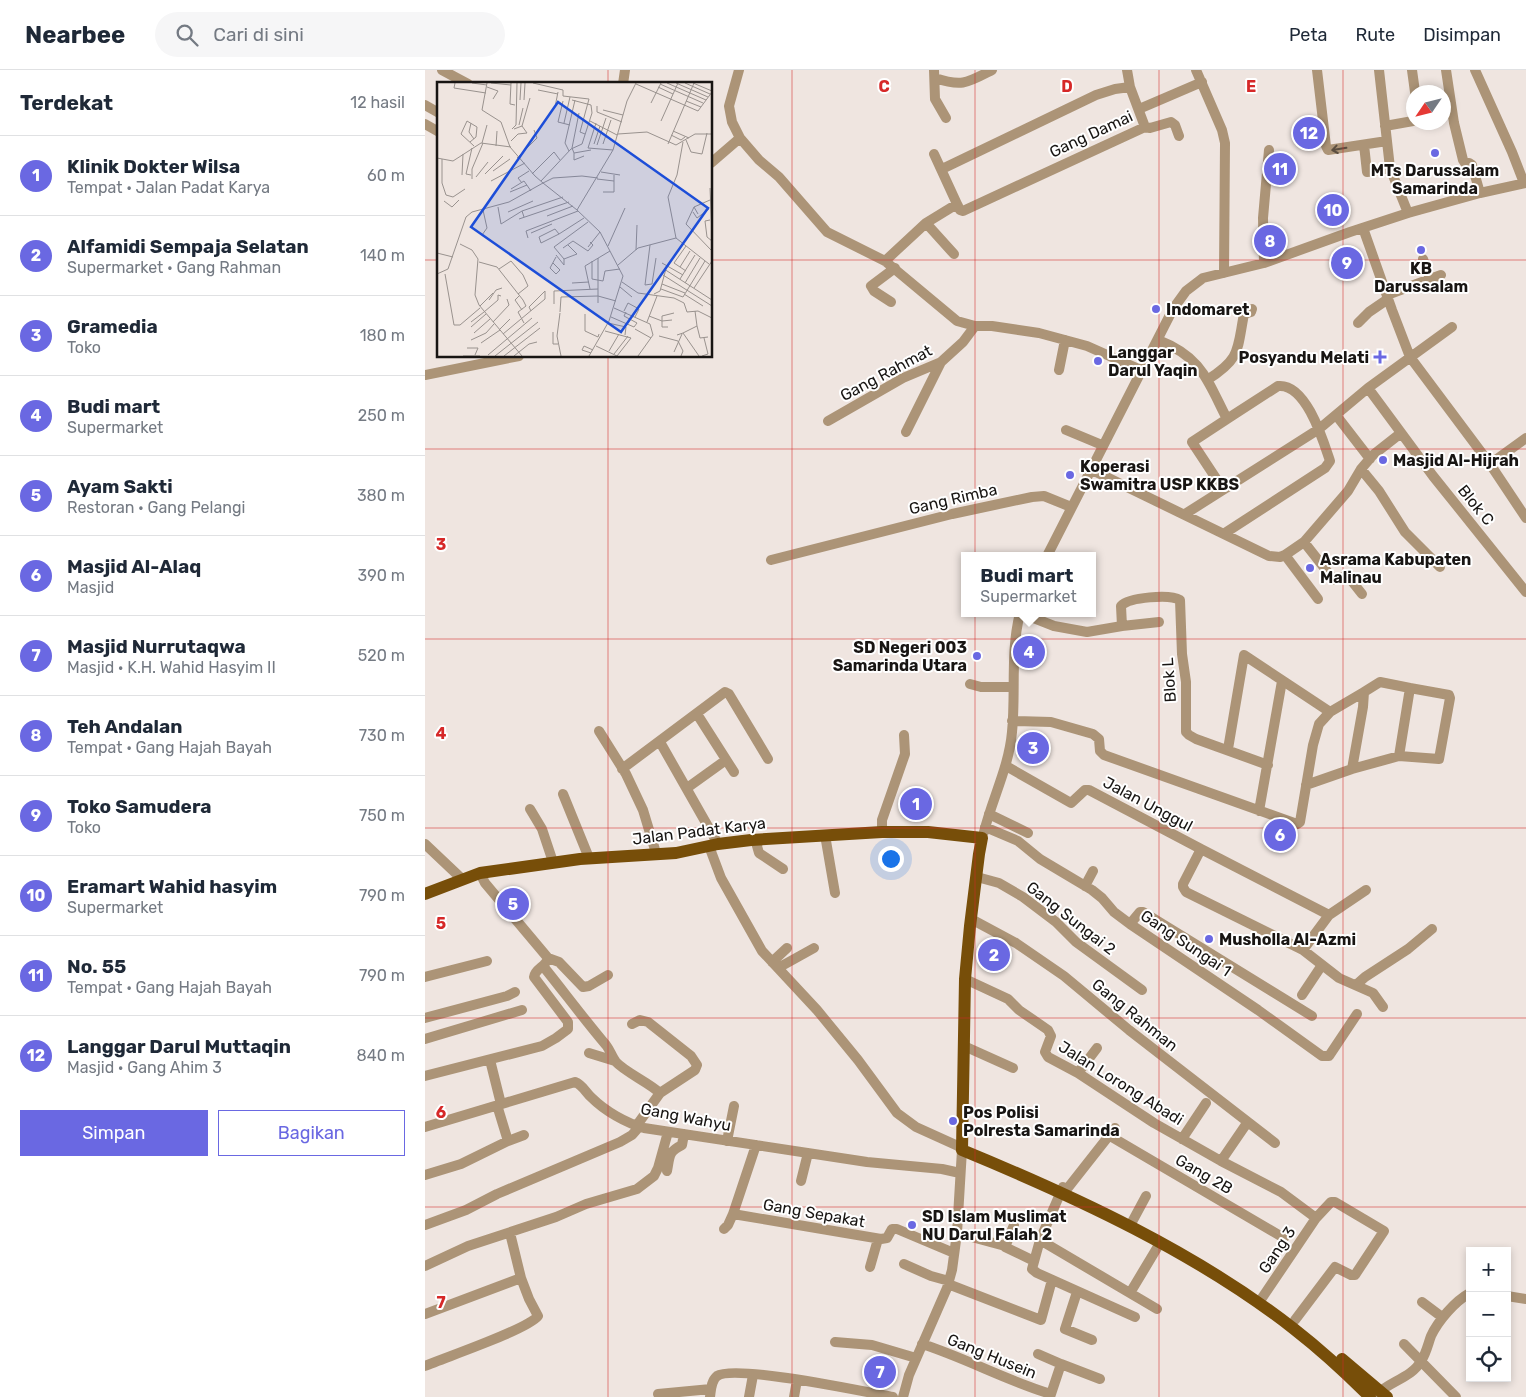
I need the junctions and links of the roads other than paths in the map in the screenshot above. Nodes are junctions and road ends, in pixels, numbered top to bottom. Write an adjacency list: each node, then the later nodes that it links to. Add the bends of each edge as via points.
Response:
1 (442, 70): 13 (street)
2 (739, 70): 27 (street, via 729,106)
3 (992, 70): 12 (street)
4 (1127, 70): 16 (street)
5 (1196, 70): 14 (street)
6 (1317, 70): 29 (street, one-way to 6, via 1328,150)
7 (1379, 70): 24 (street)
8 (1413, 70): 15 (street)
9 (1446, 70): 36 (street, via 1463,160 1471,163)
10 (1475, 70): 35 (street)
11 (935, 74): 12 (street, via 959,84); 20 (street, via 935,100)
12 (977, 74)
13 (464, 82)
14 (1201, 82): 18 (street); 46 (street, via 1225,143)
15 (1414, 85)
16 (1130, 87): 18 (street, Gang Damai); 34 (street, Gang Damai, via 1097,95)
17 (425, 105): 19 (street)
18 (1139, 109): 23 (street, Gang Damai)
19 (437, 112)
20 (946, 118)
21 (1406, 122): 24 (street)
22 (425, 124): 25 (street)
23 (1145, 126): 26 (street, via 1150,128 1171,122); 37 (street, Gang Damai, via 963,210)
24 (1385, 126): 28 (street)
25 (437, 131)
26 (1179, 136)
27 (740, 138): 32 (street); 43 (street, via 827,232)
28 (1387, 141): 29 (street); 33 (street)
29 (1364, 145): 33 (street, via 1367,172)
30 (1269, 150): 44 (street, via 1263,218)
31 (934, 154): 34 (street)
32 (713, 161)
33 (1391, 168): 38 (street)
34 (942, 169): 37 (street)
35 (1525, 183): 36 (street)
36 (1480, 193): 38 (street)
37 (957, 204): 39 (street)
38 (1409, 213): 40 (street)
39 (926, 223): 41 (street); 43 (street)
40 (1363, 228): 44 (street); 49 (street)
41 (954, 254)
42 (1423, 259): 48 (street)
43 (885, 261): 45 (street)
44 (1264, 263): 46 (street)
45 (895, 268): 50 (street, via 871,286); 53 (street, via 950,317)
46 (1224, 273): 56 (street, via 1203,278 1185,291)
47 (1441, 275): 48 (street)
48 (1430, 279): 49 (street)
49 (1387, 297): 52 (street); 57 (street)
50 (891, 302)
51 (1252, 309): 63 (street, via 1245,314 1238,351 1227,367)
52 (1358, 323)
53 (975, 326): 55 (street, via 1021,330); 59 (street, Gang Rahmat)
54 (1452, 327): 57 (street)
55 (1065, 340): 60 (street); 61 (street, via 1094,348)
56 (1158, 340): 61 (street); 63 (street, via 1187,355)
57 (1410, 357): 64 (street); 75 (street)
58 (509, 358): 62 (street)
59 (941, 362): 67 (street, Gang Rahmat, via 903,378); 70 (street)
60 (1059, 370)
61 (1141, 370): 73 (street)
62 (425, 375)
63 (1207, 380): 66 (street)
64 (1368, 388): 65 (street); 71 (street, Blok C)
65 (1336, 415): 68 (street); 74 (street)
66 (1227, 419): 68 (street, via 1272,389 1284,385 1300,396); 78 (street, via 1192,442)
67 (828, 421)
68 (1319, 429): 78 (street); 82 (street, via 1330,461 1328,466)
69 (1066, 430): 73 (street)
70 (906, 432)
71 (1401, 433): 74 (street); 88 (street, Blok C)
72 (1526, 439): 75 (street)
73 (1102, 445): 76 (street)
74 (1370, 459): 77 (street)
75 (1490, 464): 81 (street)
76 (1090, 469): 79 (street); 80 (street)
77 (1361, 469): 83 (street, via 1348,491); 87 (street, via 1405,532)
78 (1223, 489): 80 (street)
79 (1071, 507): 84 (street); 86 (street, Gang Rimba, via 1044,496 1032,497)
80 (1185, 514): 82 (street)
81 (1526, 518)
82 (1225, 533): 85 (street, via 1269,556)
83 (1304, 542): 85 (street); 89 (street, via 1333,579 1347,575)
84 (1049, 552)
85 (1285, 555): 90 (street)
86 (771, 560)
87 (1441, 567)
88 (1526, 592)
89 (1361, 594)
90 (1317, 599)
91 (1019, 617): 97 (street, via 1014,639)
92 (1030, 617): 94 (street, via 1082,632)
93 (1159, 622): 94 (street)
94 (1122, 626): 106 (street, Blok L, via 1121,606 1130,600 1161,596 1180,600 1186,727 1192,737)
95 (1282, 681): 100 (street); 106 (street, via 1244,655); 110 (street)
96 (970, 684): 97 (street)
97 (1013, 687): 102 (street)
98 (1410, 688): 99 (street, via 1379,682); 107 (street); 107 (street, via 1447,693 1450,698 1439,759)
99 (1364, 692): 100 (street); 113 (street)
100 (1330, 712): 115 (street, via 1319,724)
101 (697, 714): 105 (street); 108 (street, via 727,692); 109 (street)
102 (1013, 721): 111 (street); 119 (street, via 1051,722 1093,734 1098,737 1102,753)
103 (599, 731): 112 (street)
104 (904, 734): 121 (street, via 905,754 881,820)
105 (660, 742): 112 (street); 116 (street)
106 (1228, 750): 110 (street)
107 (1399, 756): 113 (street)
108 (768, 759)
109 (726, 760): 114 (street); 116 (street)
110 (1268, 765): 119 (street)
111 (1006, 766): 120 (street); 128 (street, Jalan Unggul, via 1071,803 1089,790)
112 (622, 769): 129 (street, via 646,817)
113 (1352, 769): 115 (street)
114 (734, 772)
115 (1306, 785): 119 (street, via 1297,824)
116 (687, 788): 127 (street)
117 (563, 794): 130 (street)
118 (530, 809): 131 (street, via 542,829)
119 (1259, 811)
120 (989, 814): 122 (street); 123 (street)
121 (882, 832): 122 (main road, Jalan Padat Karya); 124 (main road, Jalan Padat Karya)
122 (984, 832): 135 (main road); 137 (street, Gang Sungai 1, via 1018,841 1040,859)
123 (1028, 833)
124 (825, 835): 125 (main road, Jalan Padat Karya); 139 (street)
125 (755, 839): 127 (main road, Jalan Padat Karya); 132 (street, via 759,853)
126 (425, 844): 136 (street)
127 (713, 845): 129 (main road, Jalan Padat Karya); 152 (street, via 726,888 758,946)
128 (1201, 849): 141 (street, Jalan Unggul); 148 (street, Jalan Unggul, via 1183,889)
129 (656, 854): 130 (main road, Jalan Padat Karya)
130 (589, 858): 131 (main road, Jalan Padat Karya)
131 (553, 862): 134 (main road, Jalan Padat Karya)
132 (783, 869)
133 (1093, 871): 137 (street)
134 (480, 873): 136 (main road, Jalan Padat Karya); 150 (street)
135 (977, 877): 142 (main road); 158 (street, Gang Sungai 2, via 999,883 1023,897 1076,942)
136 (462, 879): 140 (main road, Jalan Padat Karya)
137 (1085, 886): 143 (street, Gang Sungai 1)
138 (1366, 890): 141 (street)
139 (835, 893)
140 (425, 894)
141 (1329, 914): 148 (street)
142 (971, 919): 156 (main road); 180 (street, Gang Rahman, via 1016,943 1064,976)
143 (1130, 924): 145 (street, via 1143,912); 151 (street, Gang Sungai 1)
144 (1433, 929): 157 (street)
145 (1200, 947): 151 (street); 164 (street)
146 (787, 948): 152 (street)
147 (814, 948): 152 (street)
148 (1303, 950): 153 (street)
149 (487, 961): 155 (street)
150 (545, 962): 154 (street, via 559,962 586,988); 171 (street, via 534,977 568,1022 568,1029 543,1046); 172 (street)
151 (1190, 964): 163 (street, Gang Sungai 1, via 1322,1056 1329,1056)
152 (775, 965): 191 (street, via 817,1010 897,1114 916,1128)
153 (1323, 965): 157 (street, via 1339,978); 160 (street)
154 (607, 974)
155 (425, 977)
156 (965, 979): 168 (main road); 174 (street, Jalan Lorong Abadi, via 1007,999 1048,1030 1051,1036 1046,1055)
157 (1356, 985): 161 (street, via 1373,993)
158 (1142, 990)
159 (515, 992): 165 (street)
160 (1302, 995)
161 (1383, 1007)
162 (522, 1010): 167 (street)
163 (1357, 1014)
164 (1312, 1016)
165 (425, 1018)
166 (632, 1024): 176 (street, via 639,1020 648,1022 691,1056 697,1065 695,1070)
167 (425, 1039)
168 (964, 1046): 173 (street); 191 (main road)
169 (1097, 1048): 174 (street)
170 (589, 1053): 172 (street)
171 (490, 1060): 175 (street); 178 (street)
172 (615, 1061): 176 (street)
173 (1013, 1068)
174 (1078, 1073): 186 (street, Jalan Lorong Abadi)
175 (425, 1076)
176 (660, 1093): 181 (street)
177 (1206, 1103): 186 (street)
178 (499, 1105): 181 (street, Gang Wahyu, via 575,1082 610,1112); 182 (street, Gang Wahyu); 188 (street)
179 (734, 1106): 187 (street)
180 (1247, 1123): 189 (street, Gang Rahman); 193 (street)
181 (638, 1126): 183 (street, Gang Wahyu); 203 (street, via 631,1135 612,1146 466,1210)
182 (425, 1127)
183 (667, 1132): 184 (street, Gang Wahyu); 206 (street, via 658,1168 643,1185)
184 (684, 1134): 187 (street, Gang Wahyu); 194 (street, via 682,1145 671,1154)
185 (524, 1135): 188 (street)
186 (1182, 1139): 193 (street, Jalan Lorong Abadi)
187 (727, 1141): 190 (street, Gang Wahyu)
188 (508, 1142): 196 (street, via 461,1164)
189 (1275, 1143)
190 (756, 1145): 192 (street, Gang Wahyu); 200 (street)
191 (961, 1147): 195 (street); 198 (main road)
192 (809, 1153): 195 (street, Gang Wahyu); 197 (street)
193 (1221, 1161): 201 (street, Jalan Lorong Abadi, via 1281,1192)
194 (667, 1171)
195 (960, 1173): 207 (street)
196 (425, 1175)
197 (801, 1180)
198 (1064, 1190): 202 (main road); 208 (street, Gang 2B, via 1112,1132); 210 (street); 211 (main road)
199 (1146, 1196): 202 (street)
200 (733, 1214): 205 (street); 209 (street, Gang Sepakat)
201 (1317, 1218): 225 (street, Gang 3); 232 (street, Gang 3, via 1328,1204 1335,1202 1384,1231 1355,1275 1335,1267)
202 (1132, 1222): 225 (main road)
203 (425, 1224)
204 (1014, 1225): 212 (street)
205 (723, 1229)
206 (510, 1232): 216 (street, via 468,1246); 218 (street)
207 (957, 1233): 212 (street); 213 (street)
208 (1284, 1238)
209 (878, 1239): 213 (street, Gang Sepakat, via 885,1239 891,1230 897,1229); 217 (street)
210 (1040, 1240): 215 (street); 222 (street)
211 (1159, 1243): 222 (street); 248 (main road, via 1277,1317)
212 (1005, 1246): 215 (street)
213 (954, 1253): 220 (street)
214 (904, 1264): 220 (street)
215 (1034, 1264): 219 (street, via 1034,1272)
216 (425, 1266)
217 (870, 1267)
218 (521, 1278): 229 (street); 241 (street, via 538,1316 533,1321)
219 (1052, 1280): 220 (street, via 1041,1320); 221 (street)
220 (948, 1283): 235 (street)
221 (1077, 1292): 230 (street); 233 (street, via 1065,1329)
222 (1130, 1293): 228 (street)
223 (1466, 1296): 231 (street)
224 (1511, 1296): 226 (street)
225 (1263, 1298): 232 (main road)
226 (1526, 1298)
227 (1422, 1302): 231 (street)
228 (1157, 1309)
229 (425, 1314)
230 (1135, 1317)
231 (1442, 1317): 239 (street)
232 (1295, 1320): 248 (main road)
233 (1091, 1340)
234 (835, 1342): 238 (street, via 872,1345)
235 (922, 1344): 238 (street); 249 (street, Gang Husein)
236 (1403, 1344): 239 (street)
237 (1038, 1354): 240 (street)
238 (916, 1358): 253 (street)
239 (1422, 1360): 248 (street); 254 (street)
240 (1061, 1364): 243 (street); 249 (street)
241 (425, 1366)
242 (753, 1375): 244 (street); 245 (street, via 721,1374 713,1381); 250 (street)
243 (1100, 1379)
244 (797, 1380): 251 (street); 252 (street)
245 (710, 1393): 247 (street)
246 (658, 1394): 247 (street)
247 (678, 1395)
248 (1378, 1395)
249 (1051, 1396)
250 (749, 1397)
251 (794, 1397)
252 (889, 1397)
253 (903, 1397)
254 (1457, 1397)

